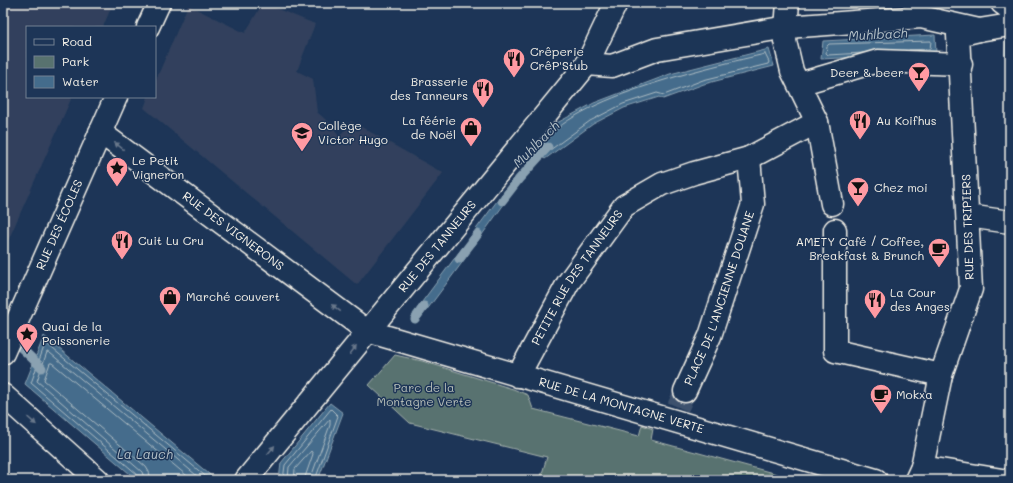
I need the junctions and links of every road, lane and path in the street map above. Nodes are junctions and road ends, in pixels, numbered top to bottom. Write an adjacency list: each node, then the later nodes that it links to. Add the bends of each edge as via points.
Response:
1 (159, 3): 7 (street)
2 (616, 3): 10 (street, RUE DES TANNEURS)
3 (788, 3): 9 (street)
4 (1002, 3): 5 (street)
5 (1010, 9)
6 (1010, 25): 8 (street)
7 (148, 26)
8 (979, 30): 9 (street, via 921,17); 11 (street, RUE DES TRIPIERS, via 958,35)
9 (786, 34): 10 (street, via 657,49 612,66); 12 (street)
10 (587, 64): 21 (street, RUE DES TANNEURS)
11 (961, 64): 12 (street, via 878,61); 18 (street, RUE DES TRIPIERS)
12 (796, 78): 14 (street)
13 (116, 98): 15 (street, RUE DES ÉCOLES)
14 (816, 122): 16 (street); 17 (street)
15 (100, 132): 21 (street, RUE DES VIGNERONS, one-way to 15); 22 (street, RUE DES ÉCOLES)
16 (749, 158): 23 (street, PETITE RUE DES TANNEURS, via 662,184 624,206 568,283); 26 (street, PLACE DE L'ANCIENNE DOUANE, via 753,204 710,336)
17 (832, 204)
18 (968, 216): 19 (street); 24 (street, RUE DES TRIPIERS, via 970,289)
19 (1010, 222)
20 (835, 230): 24 (street, via 835,351)
21 (367, 331): 23 (street, RUE DE LA MONTAGNE VERTE); 29 (street, RUE DES TANNEURS, one-way to 21)
22 (3, 353)
23 (518, 376): 26 (street, RUE DE LA MONTAGNE VERTE)
24 (941, 376): 27 (street, RUE DES TRIPIERS)
25 (3, 395): 28 (street, one-way to 28)
26 (678, 406): 30 (street, RUE DE LA MONTAGNE VERTE)
27 (919, 474): 31 (street)
28 (98, 480)
29 (246, 480)
30 (876, 480)
31 (1002, 480)

